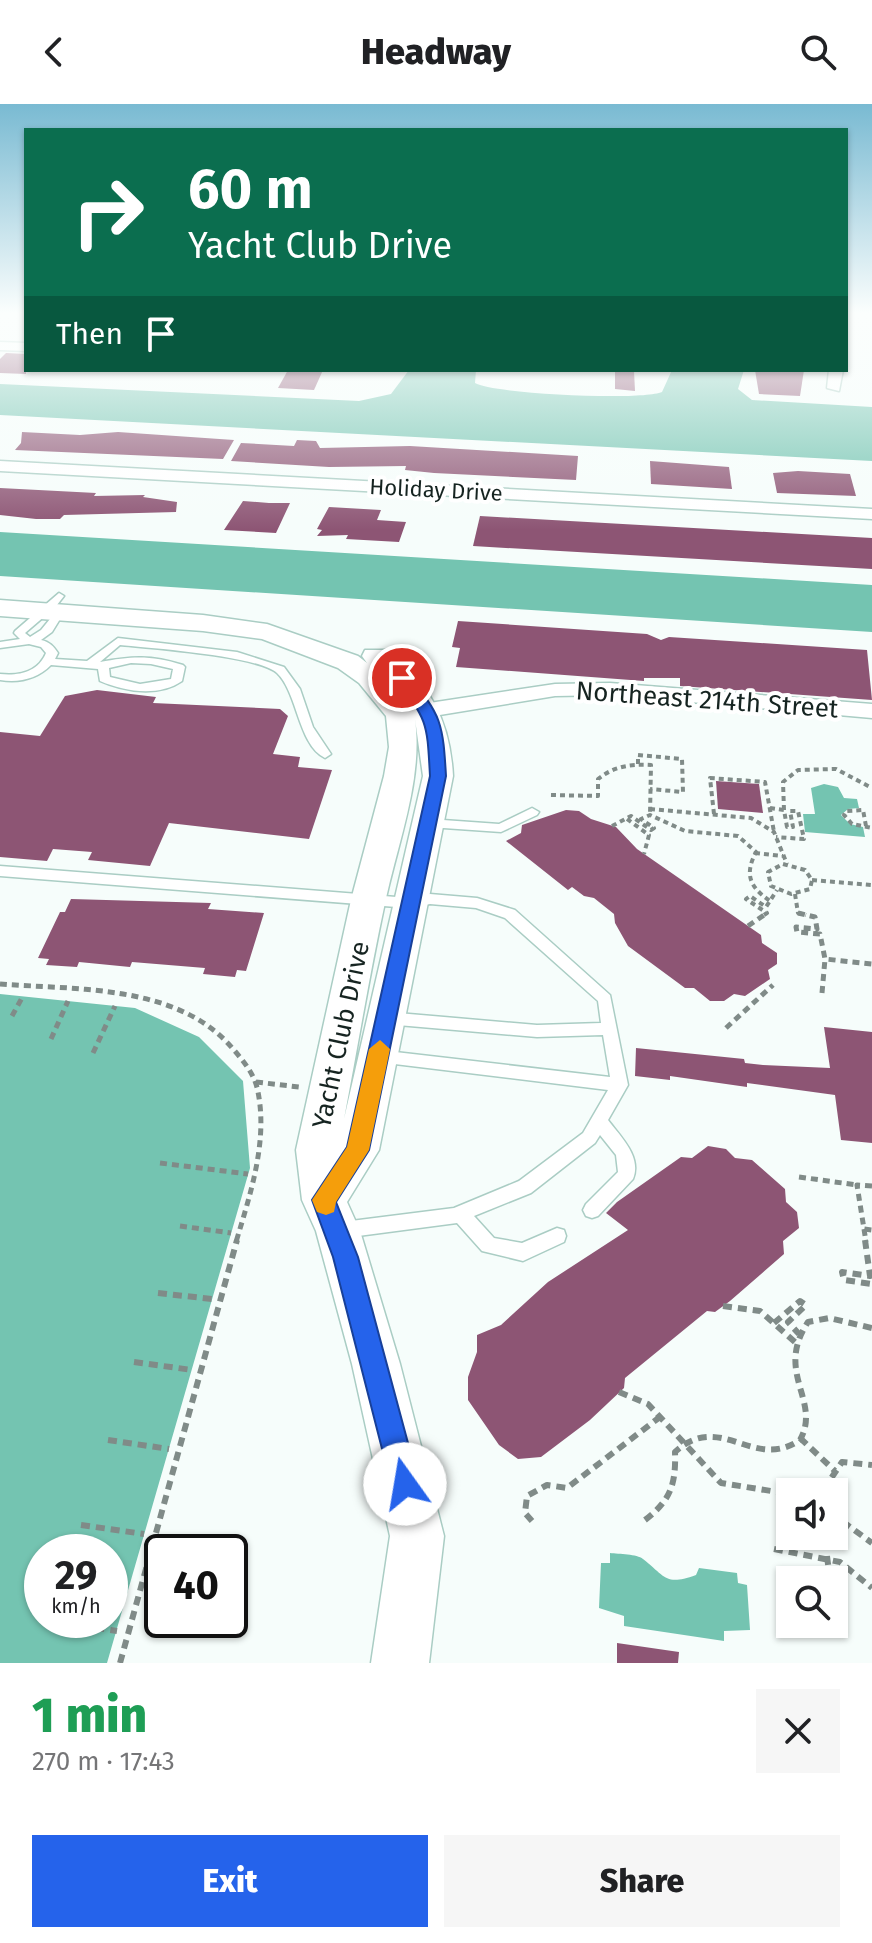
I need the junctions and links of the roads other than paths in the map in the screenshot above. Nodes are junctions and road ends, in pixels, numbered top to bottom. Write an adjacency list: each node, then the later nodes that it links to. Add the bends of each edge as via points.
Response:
1 (834, 384): 2 (street)
2 (834, 388)
3 (0, 466): 4 (street, Holiday Drive)
4 (872, 514)
5 (0, 592): 6 (street)
6 (54, 604): 7 (street); 8 (lane, via 55,619 45,635); 8 (lane, via 19,633); 15 (street, via 227,625 291,639 348,662)
7 (0, 608)
8 (29, 641): 9 (lane); 10 (lane, via 45,644 52,653)
9 (0, 645)
10 (49, 662): 11 (lane); 12 (lane, via 34,674)
11 (97, 666): 11 (lane, via 104,679 118,686 142,688 176,681 179,667 159,660); 17 (lane, via 118,641 237,655 280,669)
12 (2, 681)
13 (559, 697): 14 (street, Northeast 214th Street, via 610,689); 15 (street, Northeast 214th Street); 16 (street, Northeast 214th Street)
14 (872, 711)
15 (416, 720): 19 (street, Yacht Club Drive, via 438,776); 21 (street, Yacht Club Drive)
16 (872, 725)
17 (325, 754)
18 (532, 812): 19 (lane, via 501,828)
19 (429, 823): 22 (street, Yacht Club Drive)
20 (0, 871): 21 (lane)
21 (368, 900): 22 (lane); 30 (street, Yacht Club Drive, via 317,1150)
22 (409, 903): 23 (street, Yacht Club Drive); 24 (lane, via 477,903 510,914 605,999)
23 (386, 1018): 24 (lane, via 537,1031); 25 (street, Yacht Club Drive)
24 (609, 1029): 26 (lane)
25 (378, 1056): 26 (lane); 30 (street, Yacht Club Drive, via 358,1150)
26 (620, 1085): 27 (lane)
27 (599, 1121): 28 (lane, via 624,1153 627,1174); 29 (lane, via 589,1138 525,1187)
28 (592, 1210)
29 (460, 1214): 30 (lane); 31 (lane, via 489,1245 523,1252)
30 (331, 1216): 32 (street, via 376,1364 417,1536)
31 (557, 1236)
32 (400, 1663)

